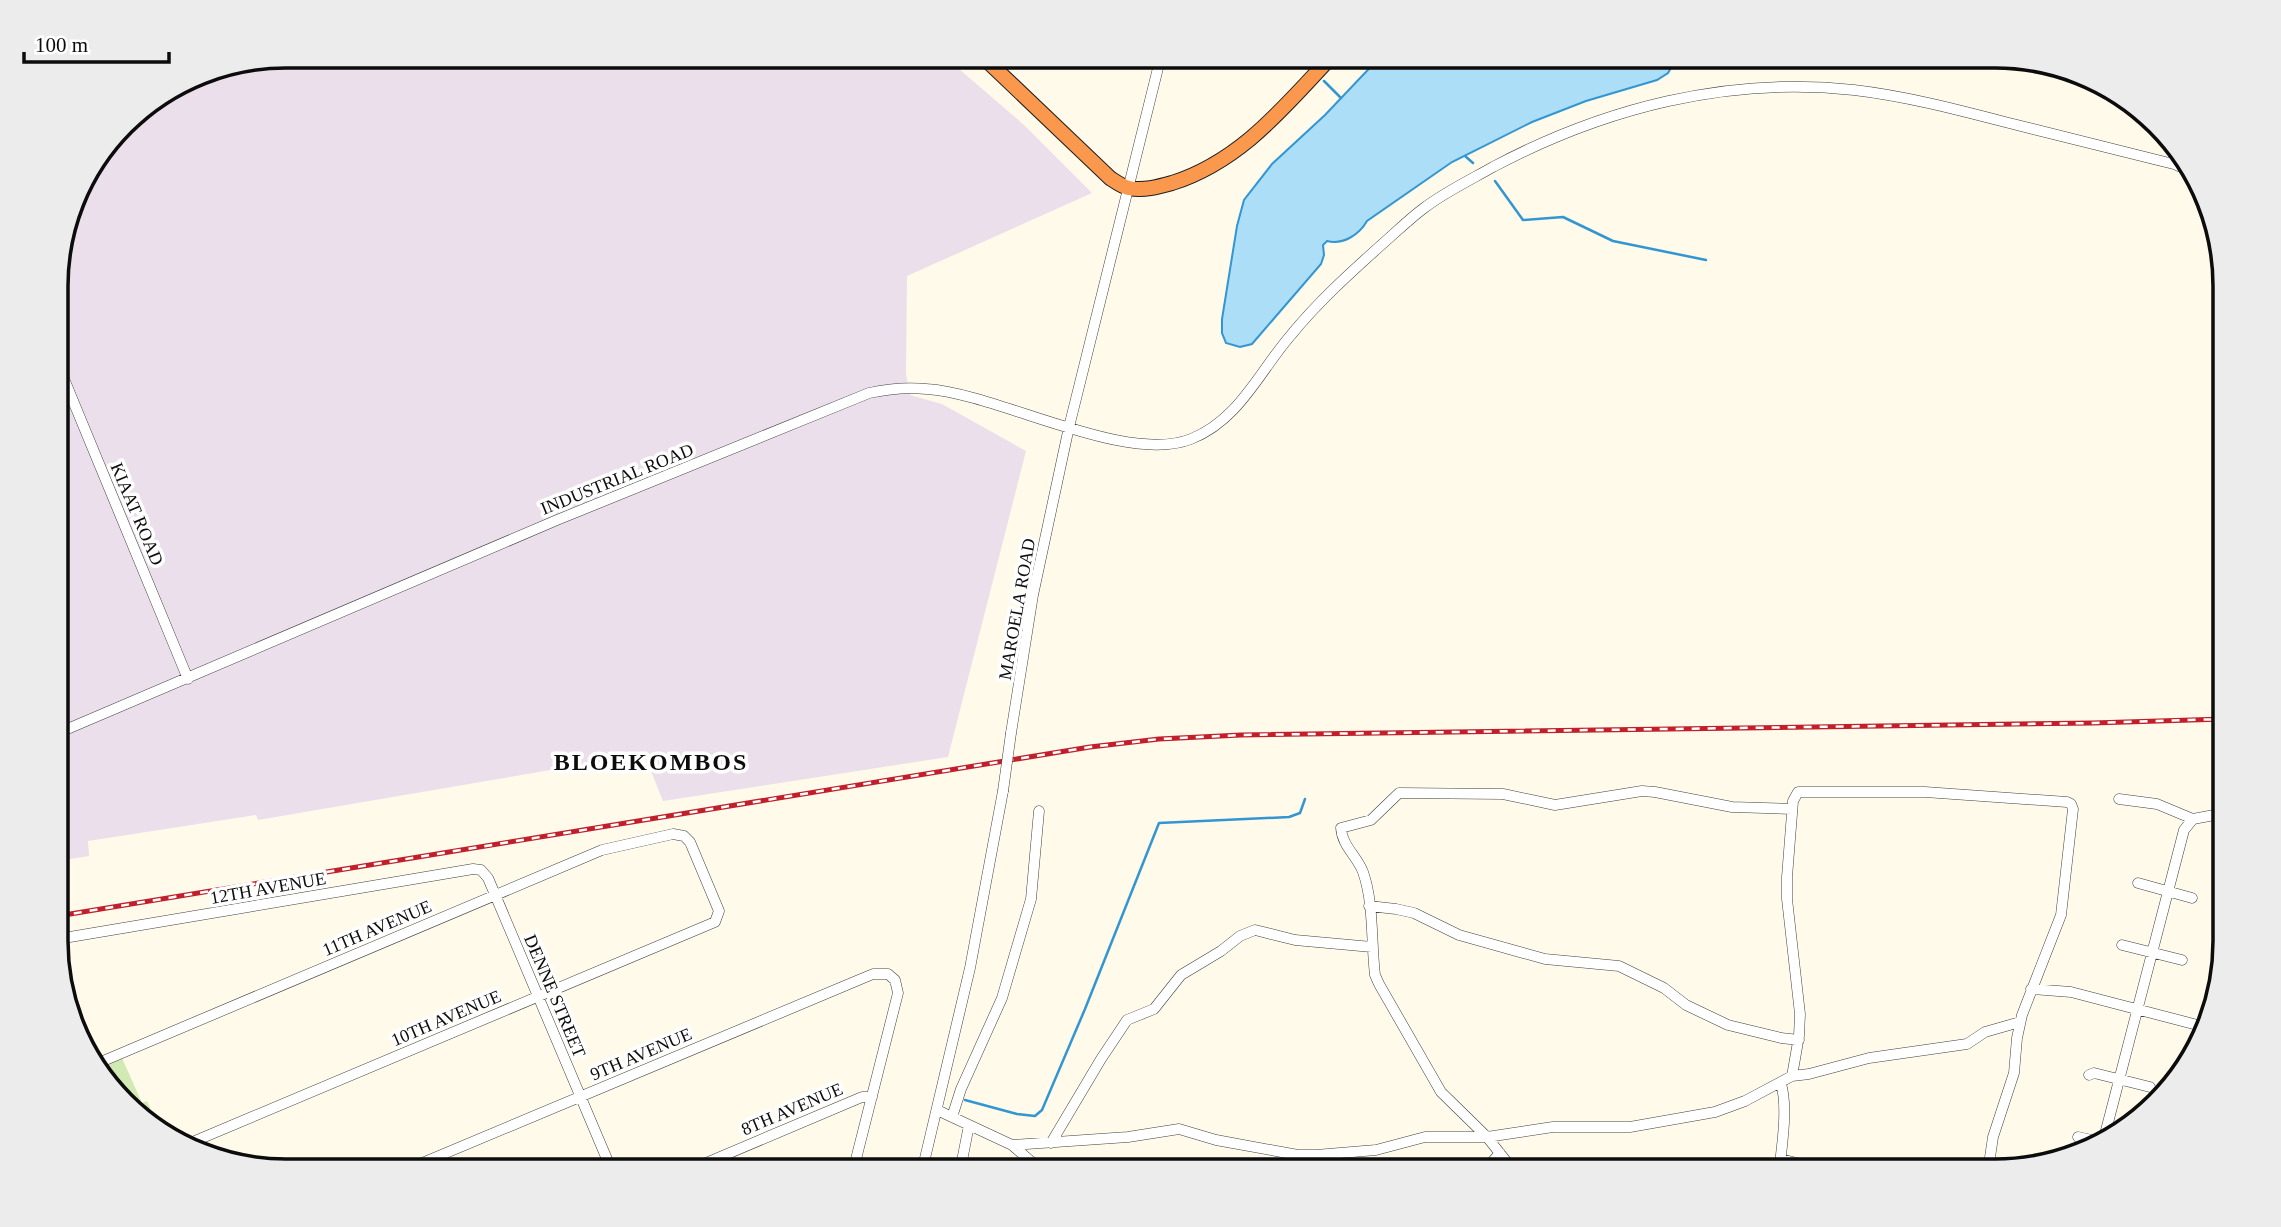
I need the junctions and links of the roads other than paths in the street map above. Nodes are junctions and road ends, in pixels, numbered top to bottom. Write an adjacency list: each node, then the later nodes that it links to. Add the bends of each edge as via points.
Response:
1 (994, 68): 5 (highway, via 1099,169)
2 (1158, 68): 5 (street, MAROELA ROAD)
3 (1321, 68): 5 (highway, via 1237,151 1185,179 1148,189)
4 (2176, 165): 7 (street, INDUSTRIAL ROAD, via 1913,99 1853,90 1757,88 1651,105 1554,138 1425,207 1330,293 1291,334 1245,397 1212,429 1180,442 1147,445)
5 (1128, 188): 7 (street, MAROELA ROAD)
6 (69, 391): 8 (street, KIAAT ROAD)
7 (1069, 427): 8 (street, INDUSTRIAL ROAD, via 928,388 860,396 556,520); 41 (street, MAROELA ROAD, bridge, via 1033,595 971,968)
8 (188, 679): 9 (street, INDUSTRIAL ROAD)
9 (68, 729)
10 (2119, 799): 14 (street, via 2157,804)
11 (1792, 809): 20 (street, via 1732,807 1642,791 1555,805 1503,794 1399,793 1371,820 1341,828 1363,873); 27 (street, via 1798,792 1806,791 1925,792 2071,804 2061,915); 32 (street, via 1787,899)
12 (1039, 811): 42 (street, via 1031,899 1002,998)
13 (2213, 815): 14 (street)
14 (2193, 819): 17 (street, via 2184,830)
15 (484, 872): 18 (street, DENNE STREET); 22 (street, 12TH AVENUE, via 473,869)
16 (2138, 883): 17 (street)
17 (2168, 891): 19 (street); 25 (street)
18 (495, 895): 21 (street, 11TH AVENUE, via 602,850 673,834 690,842); 28 (street, DENNE STREET); 33 (street, 11TH AVENUE)
19 (2193, 898)
20 (1369, 906): 24 (street); 32 (street, via 1414,913 1459,935 1534,956 1619,966 1728,1025)
21 (719, 916): 28 (street, 10TH AVENUE, via 715,922)
22 (68, 937)
23 (2122, 945): 25 (street)
24 (1372, 947): 46 (street, via 1379,984 1431,1078); 49 (street, via 1295,940 1255,930 1240,936 1181,975 1154,1009 1127,1020)
25 (2152, 954): 26 (street); 29 (street)
26 (2182, 960)
27 (2031, 989): 29 (street, via 2071,992); 30 (street)
28 (538, 997): 39 (street, DENNE STREET); 48 (street, 10TH AVENUE)
29 (2137, 1010): 31 (street); 36 (street)
30 (2020, 1023): 35 (street, via 1986,1032 1967,1044 1869,1058); 55 (street, via 2014,1073)
31 (2195, 1025)
32 (1799, 1040): 35 (street)
33 (104, 1060)
34 (2089, 1075): 36 (street)
35 (1791, 1076): 37 (street)
36 (2119, 1079): 38 (street); 44 (street)
37 (1781, 1084): 46 (street, via 1715,1112 1675,1121 1630,1127 1530,1129); 54 (street)
38 (2150, 1087)
39 (580, 1096): 40 (street, 9TH AVENUE, via 883,973 892,977 898,993); 56 (street, 9TH AVENUE); 57 (street, DENNE STREET)
40 (872, 1097): 58 (street, 8TH AVENUE); 59 (street)
41 (937, 1110): 42 (street); 60 (street, MAROELA ROAD)
42 (953, 1116): 43 (street)
43 (970, 1125): 50 (street); 61 (street)
44 (2107, 1127)
45 (2078, 1136): 47 (street)
46 (1487, 1137): 49 (street, via 1425,1137 1376,1150 1316,1155 1216,1140 1179,1129); 51 (street)
47 (2086, 1138)
48 (198, 1140)
49 (1051, 1143): 50 (street)
50 (1012, 1145): 62 (street)
51 (1500, 1153): 52 (street); 53 (street)
52 (1495, 1158)
53 (1504, 1158)
54 (1781, 1158)
55 (1990, 1158)
56 (432, 1159)
57 (607, 1159)
58 (716, 1159)
59 (856, 1159)
60 (925, 1159)
61 (963, 1159)
62 (1028, 1159)

